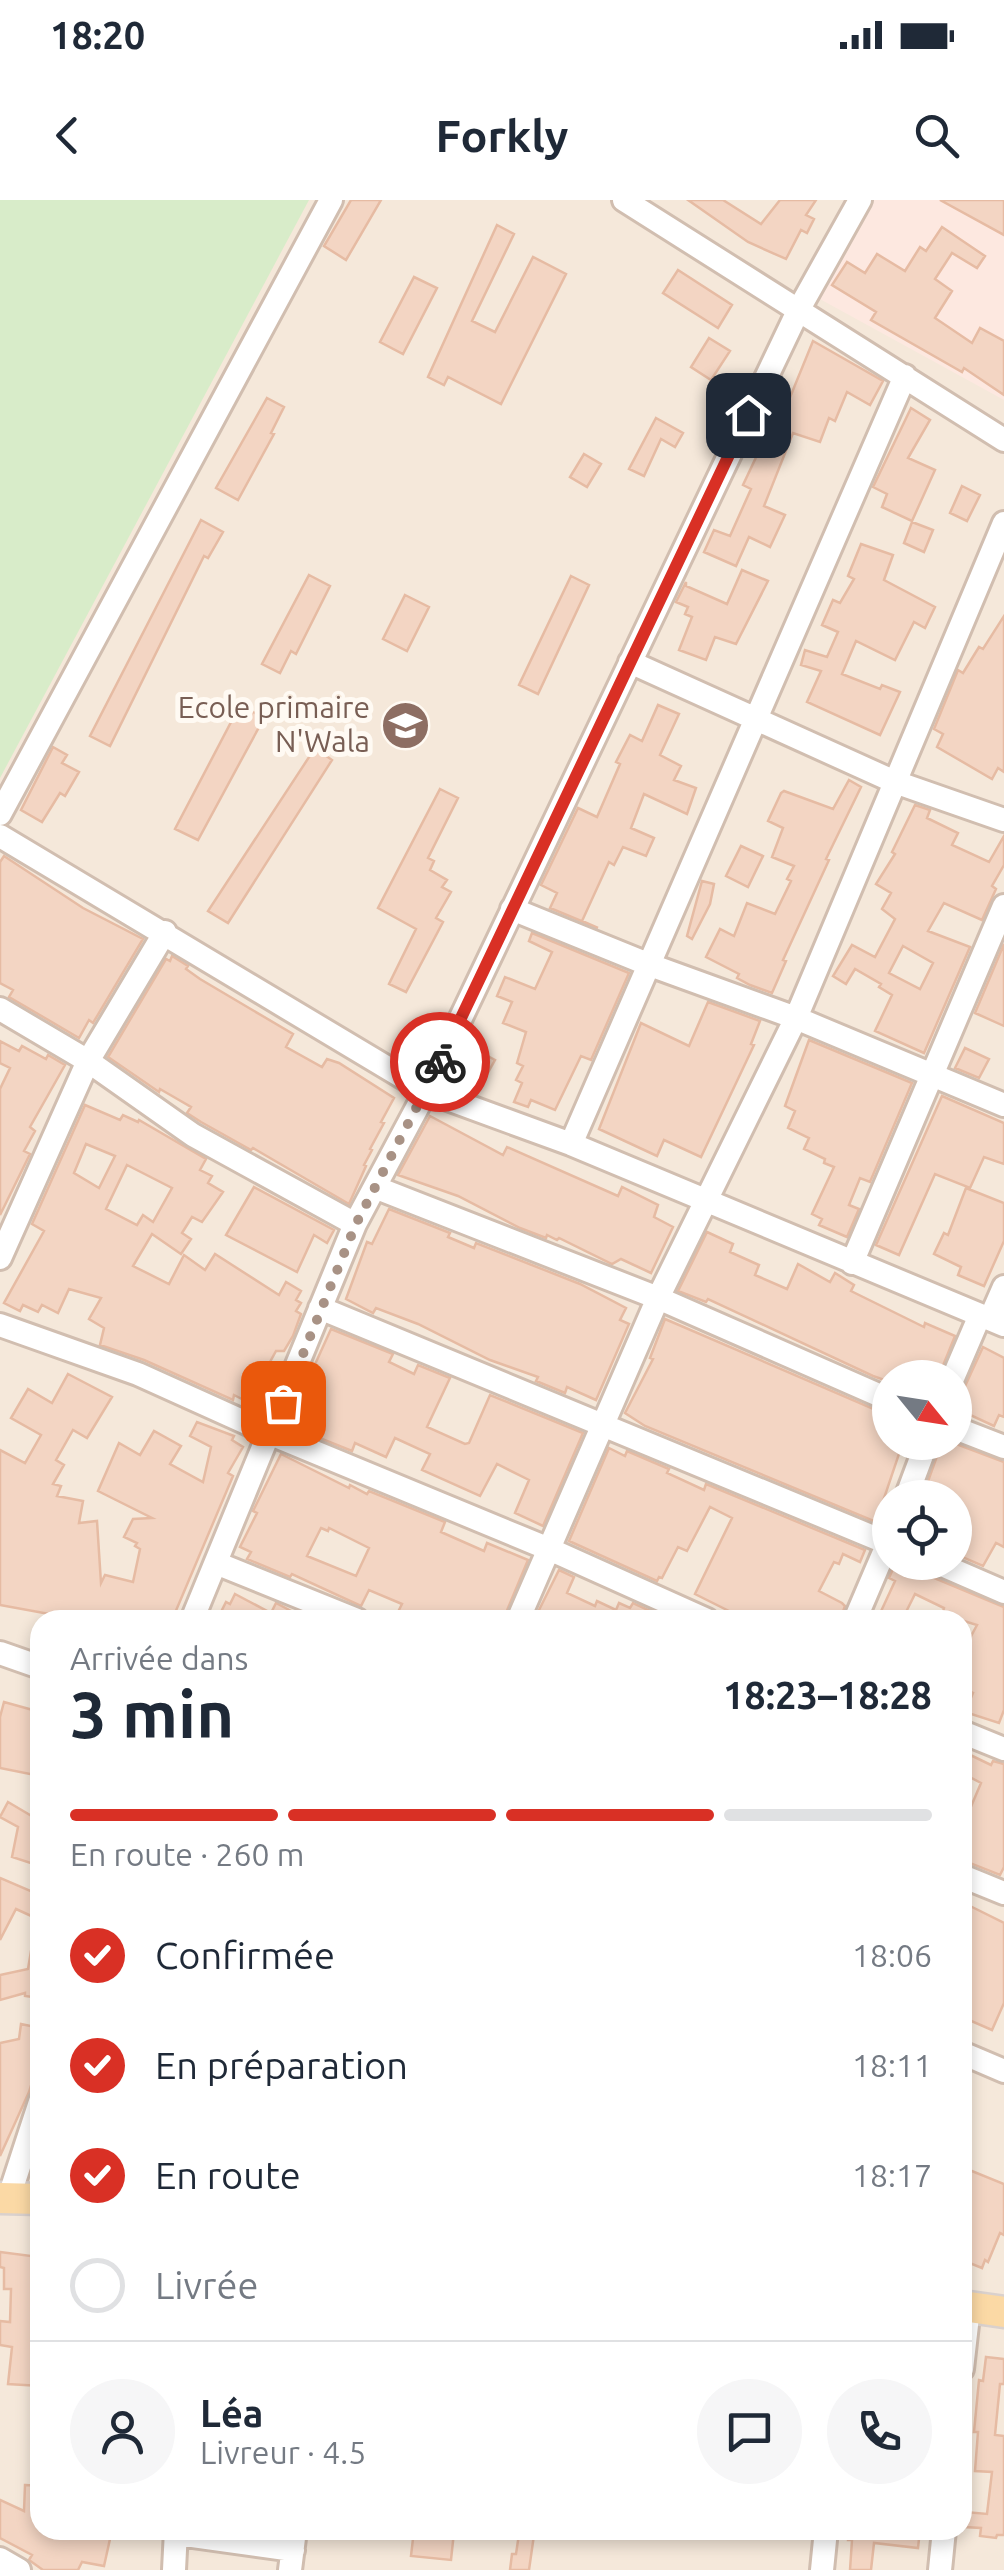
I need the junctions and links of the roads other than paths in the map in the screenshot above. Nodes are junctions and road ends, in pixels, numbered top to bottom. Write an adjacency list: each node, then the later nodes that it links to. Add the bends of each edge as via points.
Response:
1 (331, 200): 11 (street)
2 (860, 200): 4 (street)
3 (634, 203): 4 (street)
4 (800, 309): 5 (street); 8 (street)
5 (905, 376): 6 (street); 9 (street)
6 (1004, 440)
7 (1004, 523): 10 (street)
8 (630, 662): 9 (street); 15 (street)
9 (758, 720): 10 (street); 17 (street)
10 (895, 782): 12 (street); 19 (street)
11 (0, 814)
12 (1004, 820)
13 (0, 836): 16 (street)
14 (1004, 906): 21 (street)
15 (512, 909): 17 (street); 22 (street)
16 (165, 932): 20 (street); 22 (street)
17 (650, 965): 19 (street); 24 (street)
18 (0, 1009): 20 (street)
19 (796, 1018): 21 (street); 26 (street)
20 (88, 1061): 27 (street, via 193,1135); 28 (street)
21 (931, 1075): 23 (street); 29 (street)
22 (426, 1091): 24 (street); 25 (street)
23 (1004, 1105)
24 (571, 1144): 26 (street)
25 (376, 1188): 27 (street); 31 (street)
26 (704, 1202): 29 (street); 31 (street)
27 (356, 1224): 32 (street)
28 (0, 1258)
29 (852, 1263): 33 (street)
30 (1004, 1287): 33 (street)
31 (658, 1298): 36 (street); 37 (street)
32 (320, 1308): 37 (street); 38 (street)
33 (991, 1320): 35 (street)
34 (0, 1326): 38 (street, via 138,1374)
35 (965, 1360)
36 (872, 1392)
37 (602, 1423): 41 (street); 42 (street)
38 (271, 1434): 42 (street); 43 (street)
39 (972, 1435): 40 (street)
40 (1004, 1447)
41 (872, 1534)
42 (549, 1549): 49 (street); 50 (street)
43 (216, 1563): 47 (street); 48 (street)
44 (972, 1578): 46 (street)
45 (872, 1580): 51 (street)
46 (1004, 1592)
47 (196, 1610)
48 (332, 1610)
49 (522, 1610)
50 (685, 1610)
51 (859, 1610)
52 (0, 1653): 53 (street)
53 (30, 1664)
54 (972, 1736): 55 (street)
55 (1004, 1749)
56 (972, 1880): 57 (street)
57 (1004, 1893)
58 (972, 2057): 59 (street)
59 (1003, 2068)
60 (30, 2142): 61 (street)
61 (16, 2198)
62 (972, 2308): 63 (main road)
63 (1004, 2312)
64 (176, 2540): 71 (street)
65 (229, 2540): 68 (street)
66 (825, 2540): 72 (street)
67 (943, 2540): 73 (street)
68 (293, 2550)
69 (0, 2559): 70 (street)
70 (19, 2570)
71 (174, 2570)
72 (822, 2570)
73 (940, 2570)

